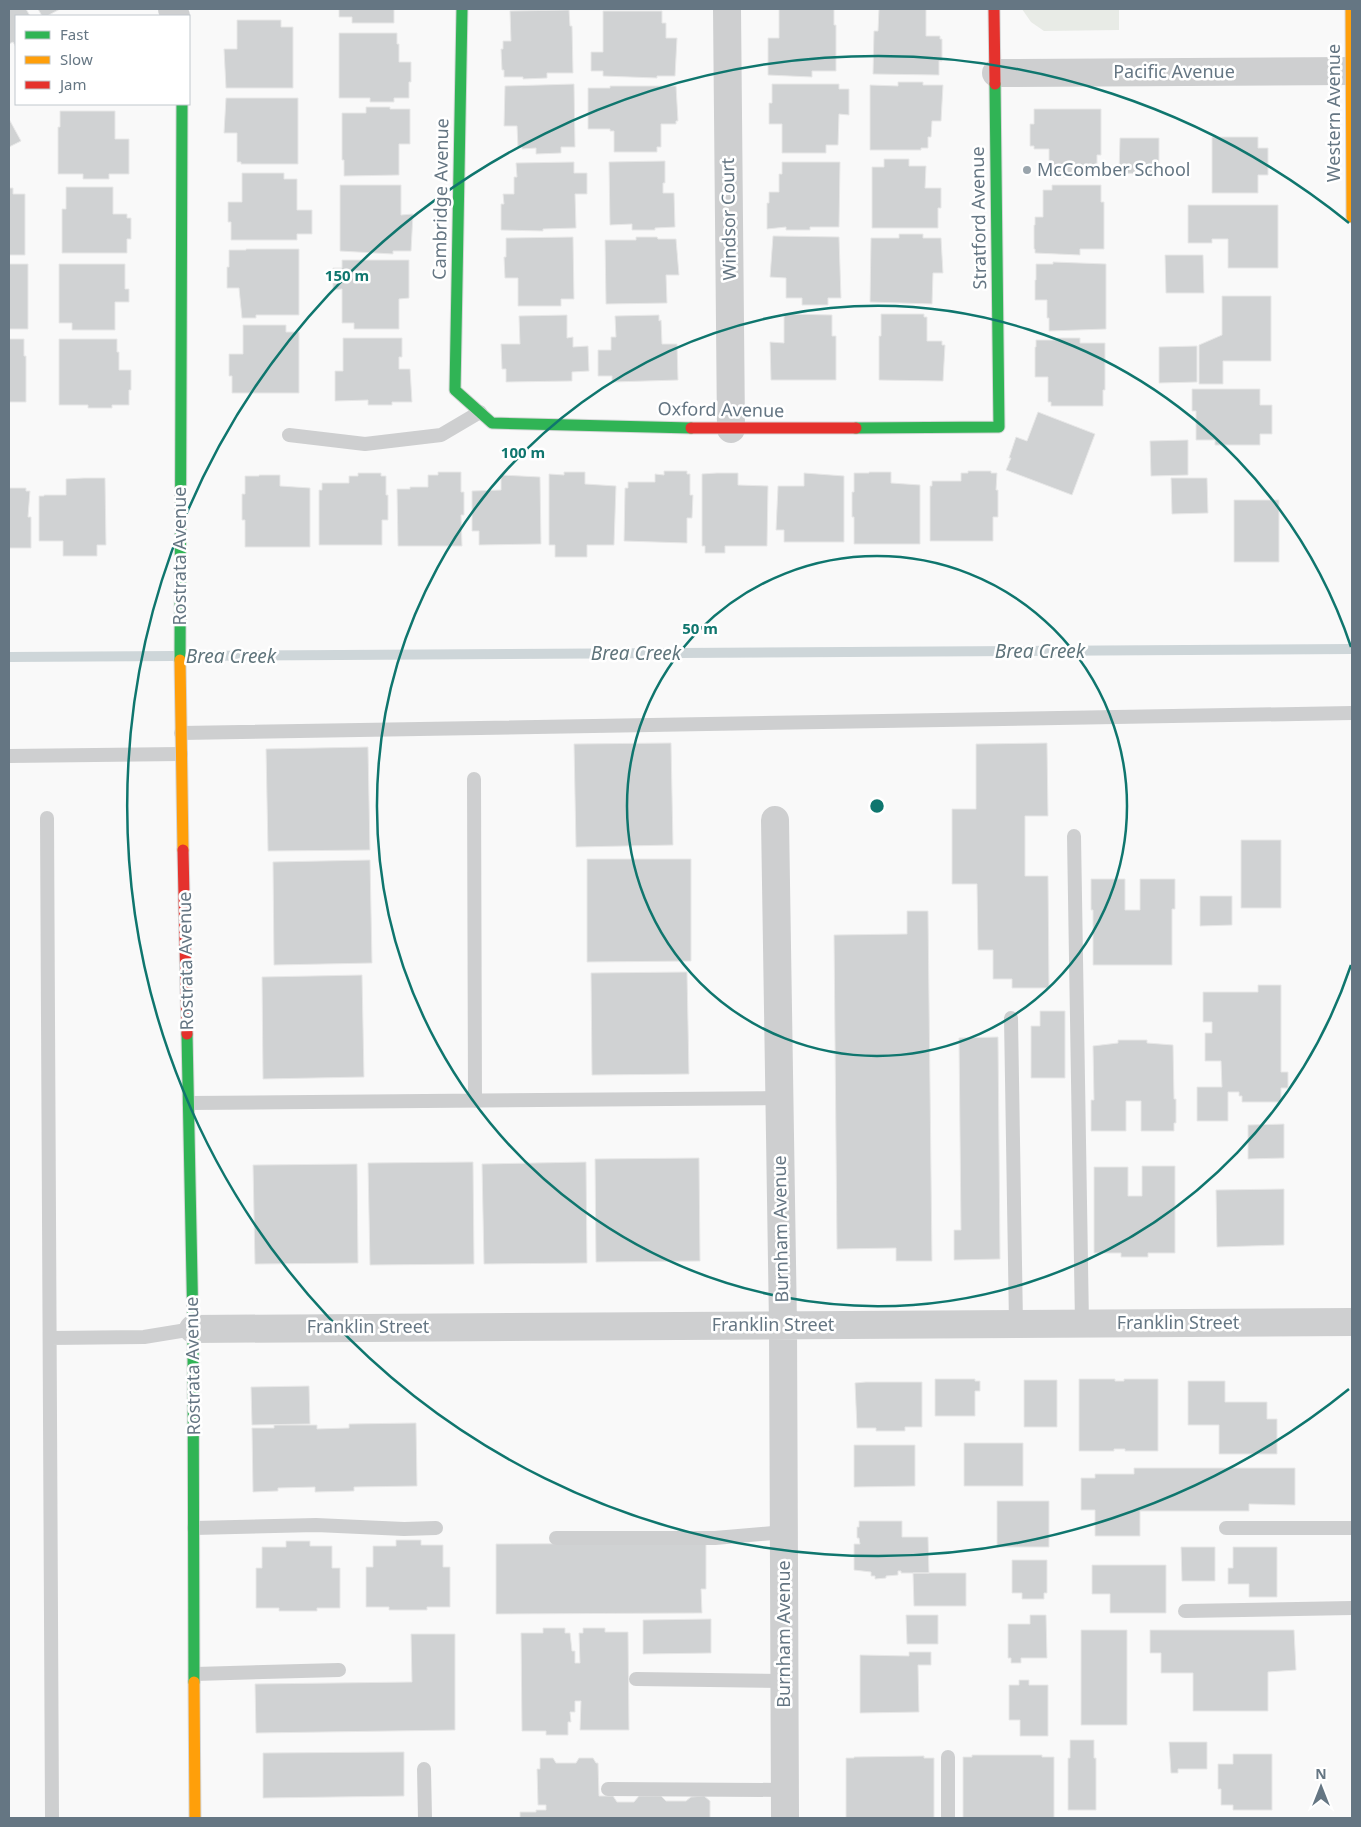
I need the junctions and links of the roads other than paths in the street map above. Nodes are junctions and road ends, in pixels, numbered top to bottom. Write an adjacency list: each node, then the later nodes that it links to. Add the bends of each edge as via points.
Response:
1 (462, 9): 9 (street, Cambridge Avenue)
2 (727, 9): 12 (street, Windsor Court)
3 (994, 9): 6 (street, Stratford Avenue)
4 (1351, 9): 5 (street, Western Avenue)
5 (1352, 71): 6 (street, Pacific Avenue); 8 (street, Western Avenue)
6 (996, 73): 11 (street, Stratford Avenue)
7 (182, 105): 15 (street, Rostrata Avenue)
8 (1352, 217)
9 (455, 390): 10 (street, Oxford Avenue)
10 (480, 412): 12 (street, Oxford Avenue, via 492,423); 13 (lane, via 441,435 365,444)
11 (999, 427): 12 (street, Oxford Avenue)
12 (731, 428)
13 (289, 435)
14 (1352, 713): 15 (lane)
15 (181, 730): 16 (street, Rostrata Avenue)
16 (182, 754): 17 (lane); 25 (street, Rostrata Avenue)
17 (9, 756)
18 (474, 779): 24 (lane)
19 (47, 818): 31 (lane)
20 (775, 820): 23 (street, Burnham Avenue)
21 (1074, 836): 28 (lane)
22 (1011, 1018): 27 (lane)
23 (779, 1098): 24 (lane); 29 (street, Burnham Avenue)
24 (475, 1101): 25 (lane)
25 (189, 1103): 30 (street, Rostrata Avenue)
26 (1352, 1322): 28 (street, Franklin Street)
27 (1016, 1324): 28 (street, Franklin Street); 29 (street, Franklin Street)
28 (1082, 1324)
29 (783, 1325): 30 (street, Franklin Street); 36 (street, Burnham Avenue)
30 (194, 1329): 31 (lane, via 144,1337); 32 (street, Rostrata Avenue)
31 (50, 1338): 48 (lane)
32 (194, 1528): 33 (lane, via 316,1525); 41 (street, Rostrata Avenue)
33 (436, 1528)
34 (1226, 1528): 35 (lane)
35 (1352, 1528)
36 (784, 1532): 37 (lane, via 715,1538); 43 (street, Burnham Avenue)
37 (556, 1538)
38 (1352, 1608): 39 (lane)
39 (1184, 1611)
40 (339, 1670): 41 (lane)
41 (195, 1674): 49 (street, Rostrata Avenue)
42 (636, 1679): 43 (lane)
43 (784, 1681): 47 (street, Burnham Avenue)
44 (948, 1757): 52 (lane)
45 (424, 1769): 50 (lane)
46 (608, 1789): 47 (lane)
47 (785, 1790): 51 (street, Burnham Avenue)
48 (52, 1818)
49 (196, 1818)
50 (425, 1818)
51 (785, 1818)
52 (948, 1818)

